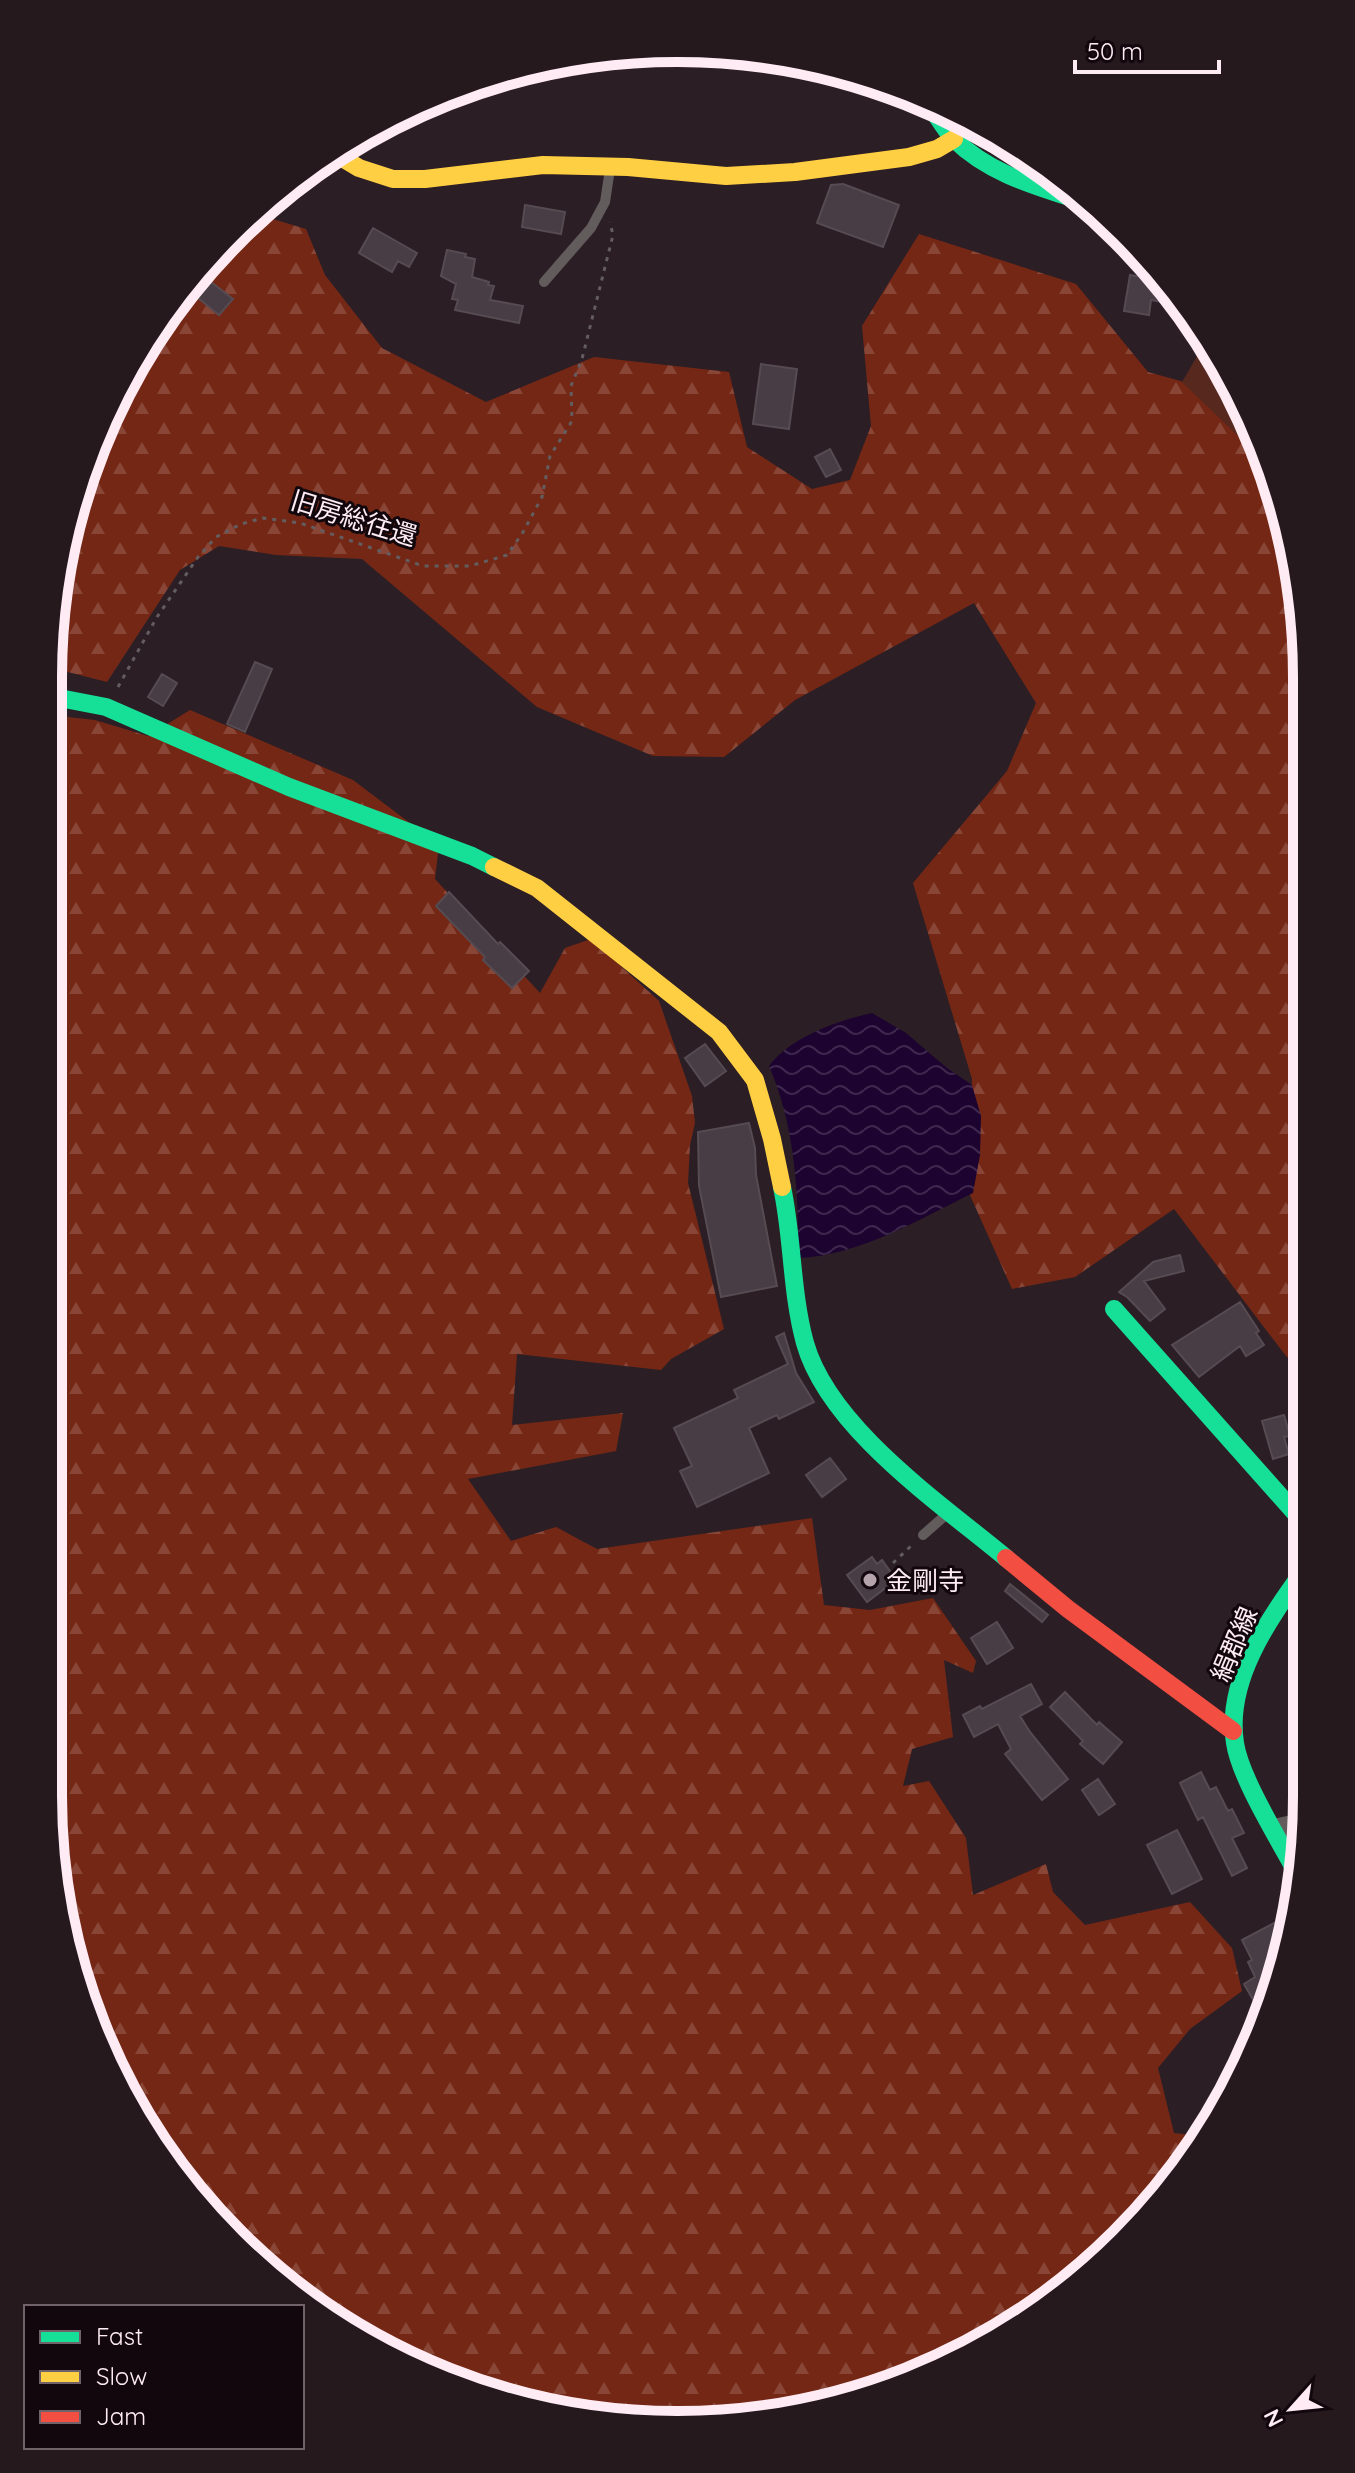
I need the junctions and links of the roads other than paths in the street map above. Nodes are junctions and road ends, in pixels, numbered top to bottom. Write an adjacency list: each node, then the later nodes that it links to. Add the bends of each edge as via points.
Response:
1 (941, 121): 2 (street)
2 (954, 139): 4 (street, via 909,157 795,172 726,176); 5 (street, via 981,162)
3 (345, 160): 4 (street, via 393,179 543,165)
4 (611, 167): 6 (lane, via 605,202 591,228)
5 (1056, 192)
6 (544, 282)
7 (62, 699): 10 (street, via 106,707 289,787 472,856 537,888 719,1032 755,1080 768,1124 786,1206 799,1317 813,1367 845,1414 887,1460)
8 (1114, 1309): 9 (street)
9 (1293, 1510)
10 (949, 1512): 11 (lane); 13 (street, via 1098,1634)
11 (923, 1535)
12 (1293, 1586): 13 (street, 絹郡線, via 1254,1650 1239,1688)
13 (1233, 1731): 15 (street, 絹郡線, via 1241,1765)
14 (1292, 1825): 15 (street)
15 (1274, 1829): 16 (street, 絹郡線)
16 (1290, 1859)

